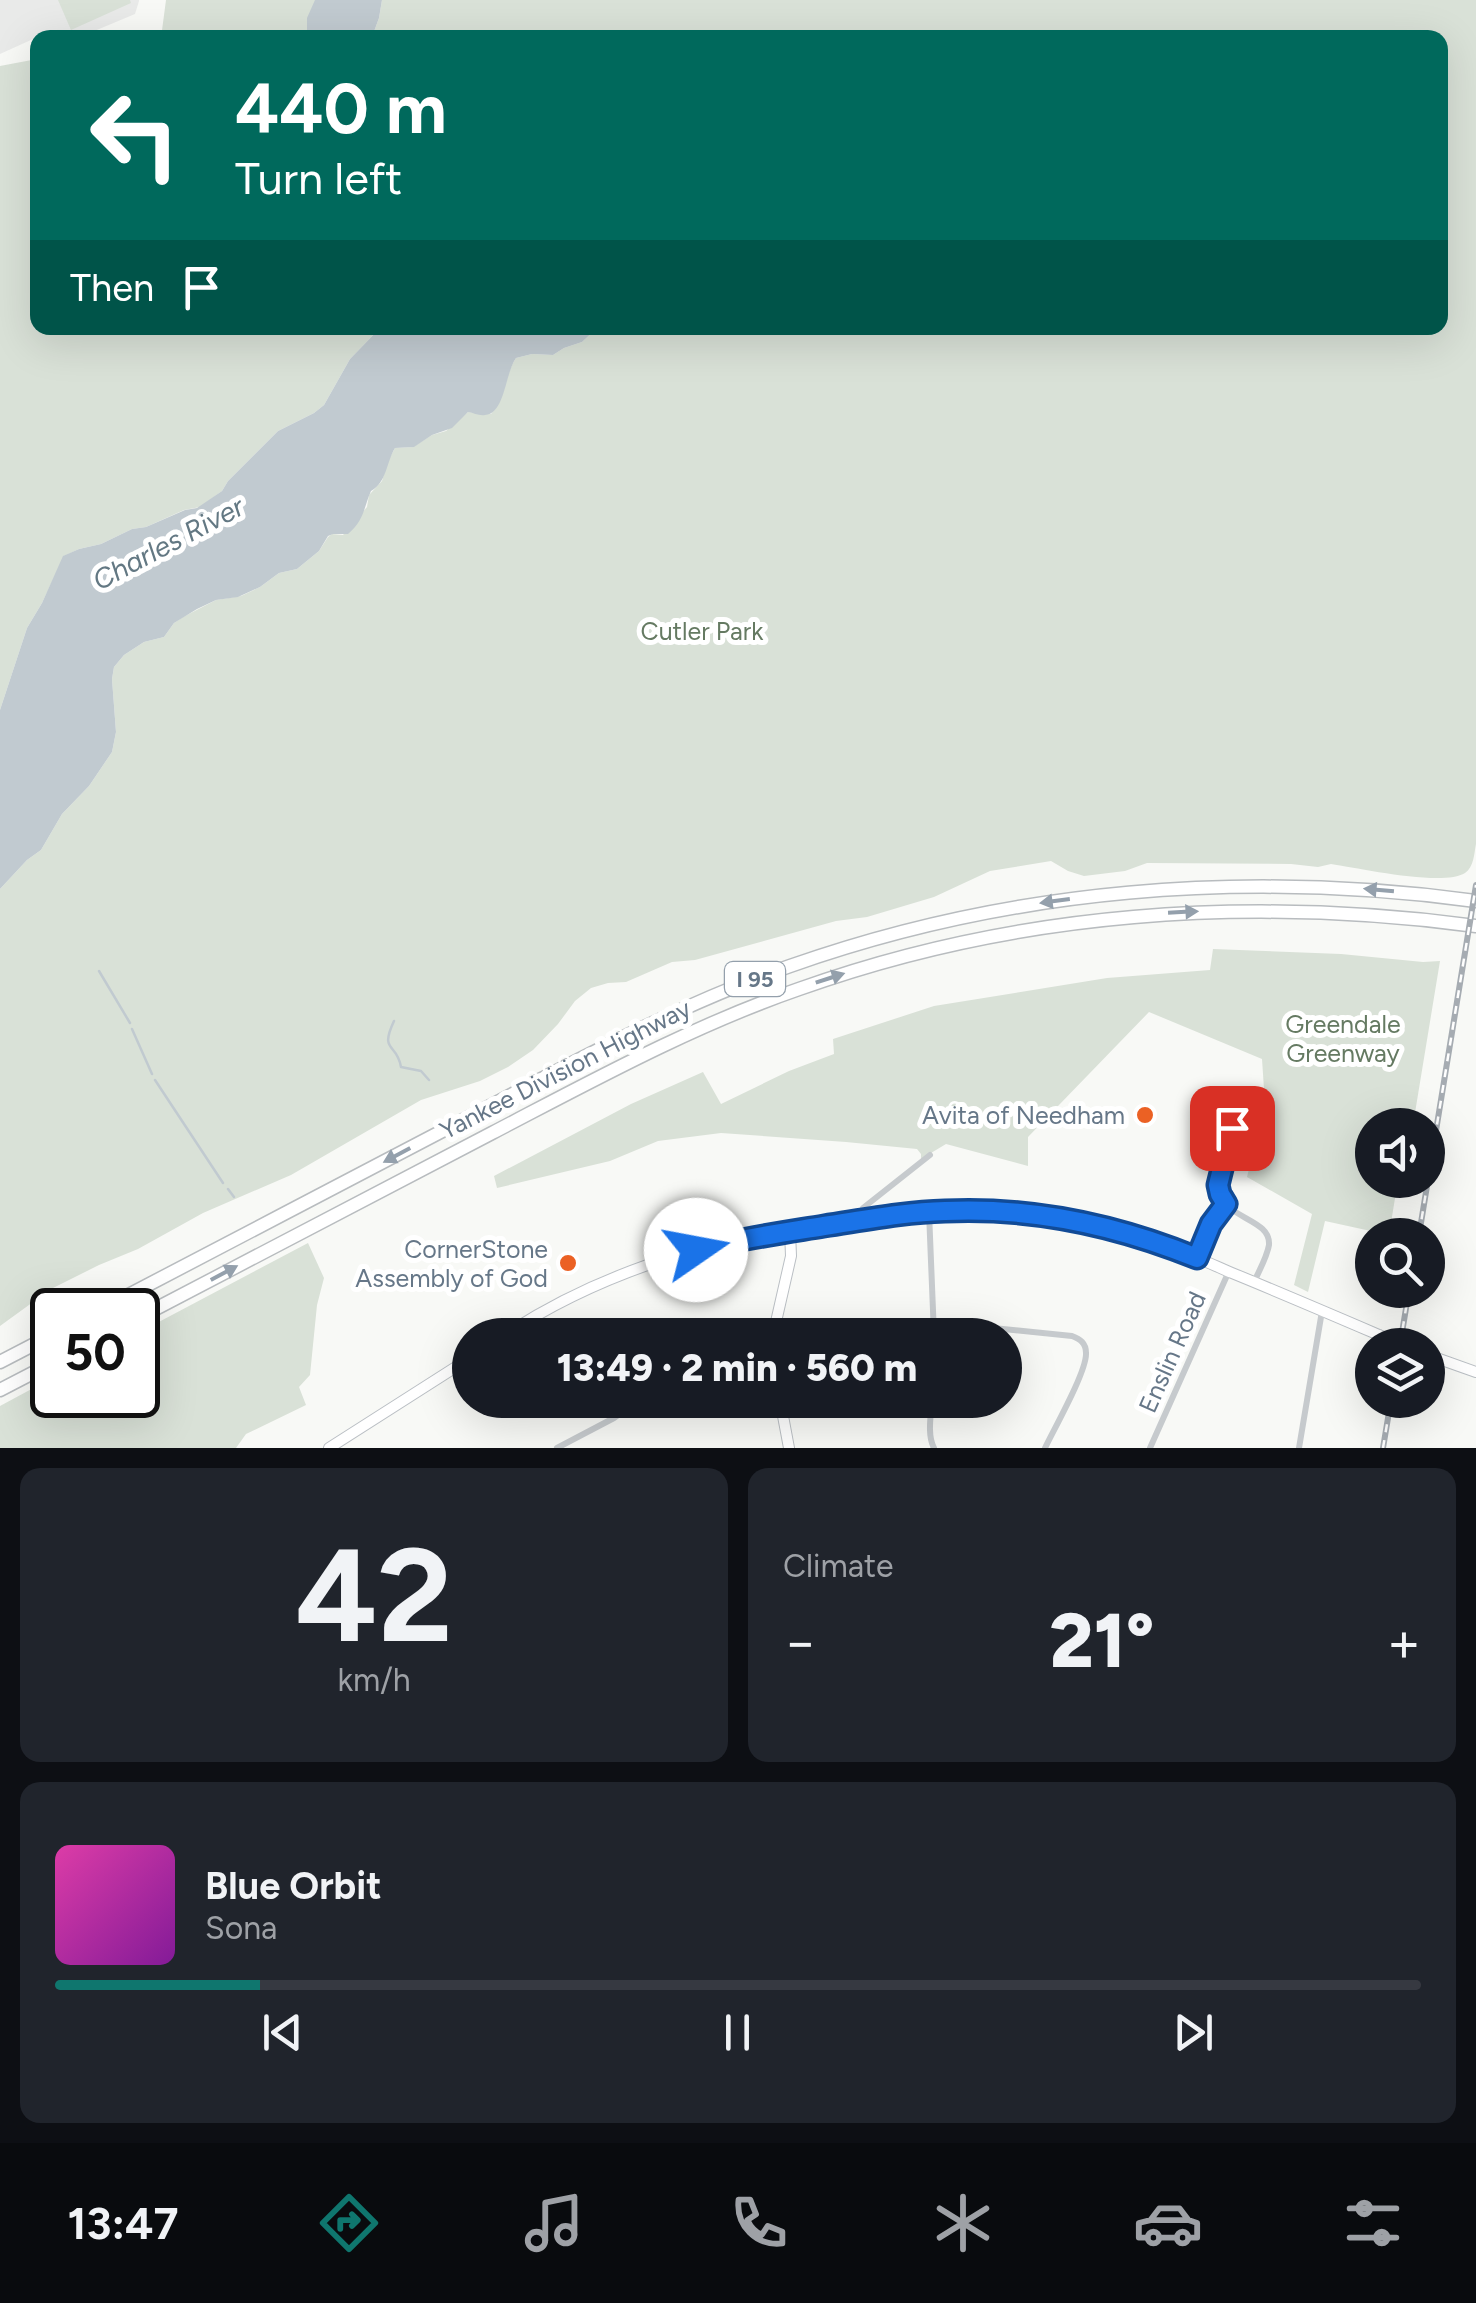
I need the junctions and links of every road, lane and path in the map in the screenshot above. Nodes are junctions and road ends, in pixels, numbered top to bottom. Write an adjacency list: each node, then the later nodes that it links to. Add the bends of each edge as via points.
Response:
1 (1476, 901): 12 (highway, Yankee Division Highway / I 95, one-way to 12, via 1332,887 1176,888 1036,903 858,944 635,1031)
2 (1476, 926): 13 (highway, Yankee Division Highway / I 95, one-way to 2, via 672,1040 880,963 1016,931 1183,912 1324,911)
3 (1232, 1128): 5 (street, via 1218,1185)
4 (930, 1155): 7 (street, via 862,1208)
5 (1226, 1204): 9 (street); 11 (street, via 1268,1236)
6 (929, 1212): 7 (main road); 9 (main road, via 1068,1219); 17 (street)
7 (858, 1220): 8 (main road)
8 (790, 1231): 15 (main road, via 652,1264); 16 (main road)
9 (1197, 1258): 10 (main road)
10 (1230, 1271): 11 (main road); 35 (street, Enslin Road)
11 (1254, 1282): 14 (main road)
12 (142, 1288)
13 (160, 1307)
14 (1322, 1311): 18 (main road, bridge); 36 (street)
15 (534, 1318)
16 (777, 1318)
17 (934, 1318)
18 (1362, 1328)
19 (1022, 1331): 34 (street, via 1072,1336 1085,1347 1081,1372)
20 (30, 1346): 22 (highway)
21 (1445, 1361): 24 (main road)
22 (0, 1362)
23 (452, 1369): 30 (main road)
24 (1476, 1372)
25 (30, 1374): 26 (highway)
26 (0, 1390)
27 (614, 1418): 31 (street)
28 (783, 1418): 32 (main road)
29 (931, 1418): 33 (street)
30 (328, 1448)
31 (557, 1448)
32 (789, 1448)
33 (934, 1448)
34 (1045, 1448)
35 (1150, 1448)
36 (1299, 1448)

